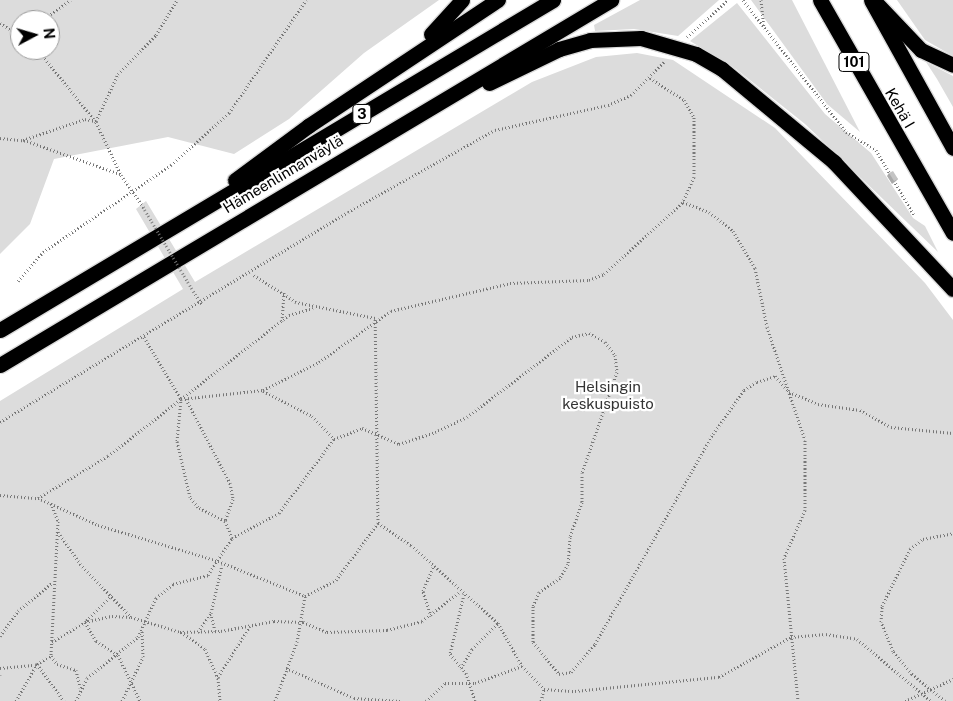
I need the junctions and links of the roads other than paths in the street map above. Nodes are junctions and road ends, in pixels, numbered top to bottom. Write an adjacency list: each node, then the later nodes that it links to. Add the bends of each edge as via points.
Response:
1 (462, 0): 8 (highway, via 447,20)
2 (498, 0): 8 (highway)
3 (553, 0): 11 (highway, Hämeenlinnanväylä / 3)
4 (611, 0): 9 (highway, Hämeenlinnanväylä / 3)
5 (820, 0): 12 (highway, Kehä I / 101)
6 (872, 0): 7 (highway, via 921,50); 10 (highway, Kehä I)
7 (953, 66)
8 (376, 79): 11 (highway)
9 (402, 125): 13 (highway, via 559,50 618,38 667,42 722,69 834,162); 15 (highway, Hämeenlinnanväylä / 3)
10 (953, 148)
11 (170, 229): 14 (highway, Hämeenlinnanväylä / 3)
12 (953, 233)
13 (953, 289)
14 (0, 330)
15 (0, 364)

